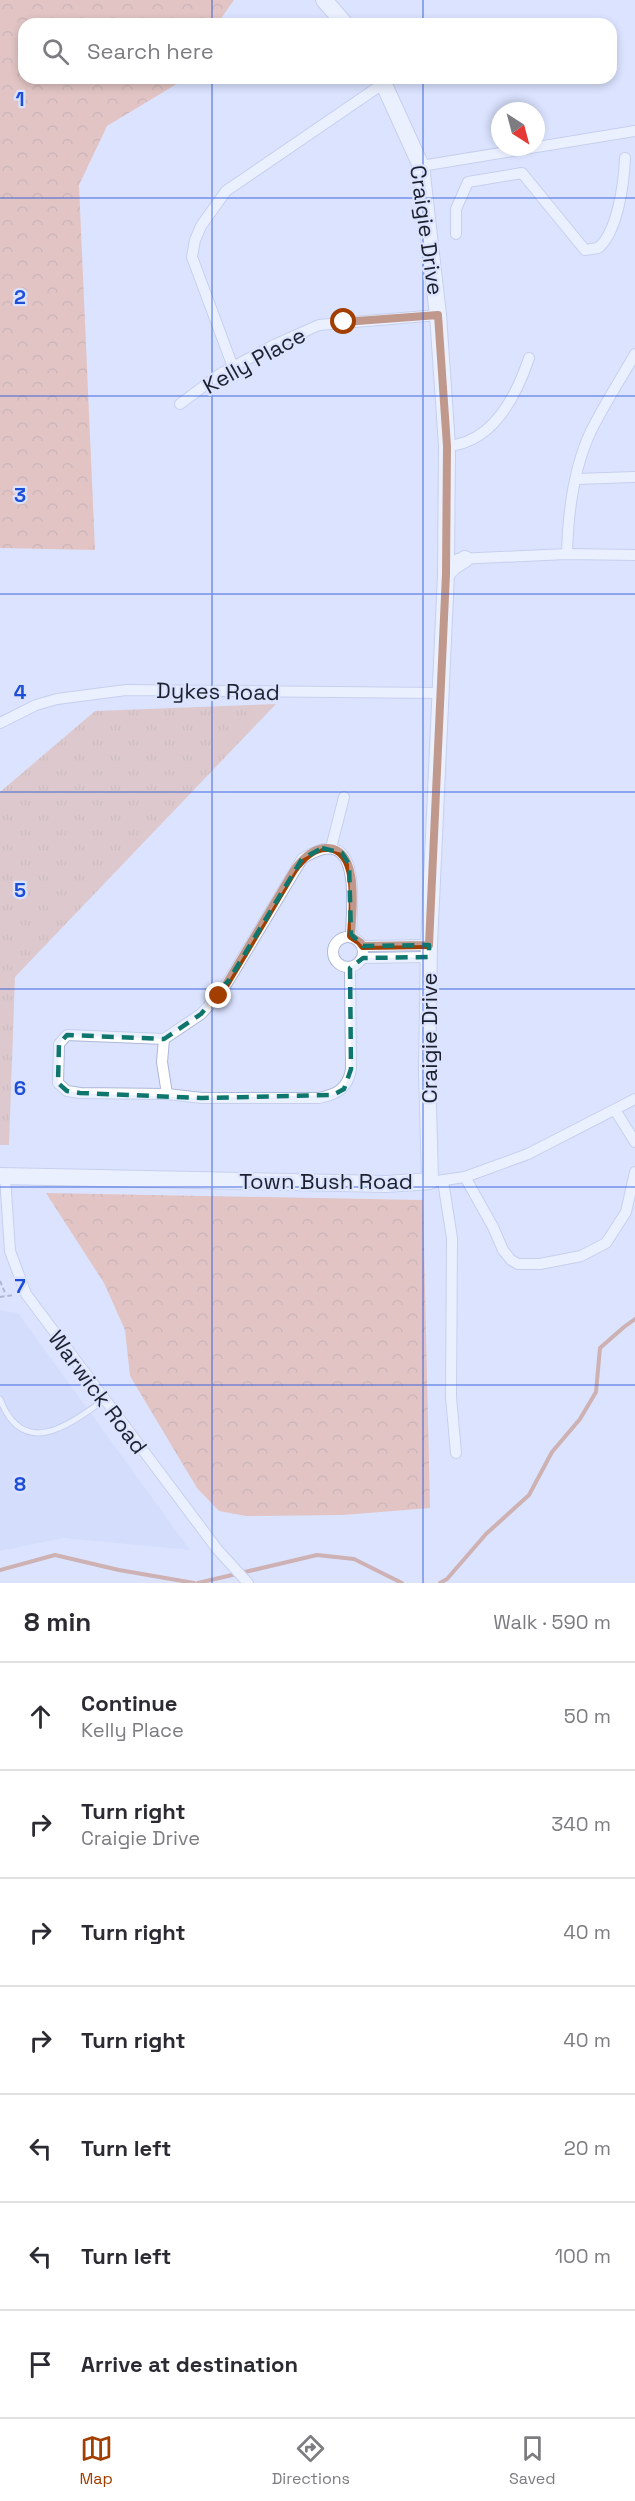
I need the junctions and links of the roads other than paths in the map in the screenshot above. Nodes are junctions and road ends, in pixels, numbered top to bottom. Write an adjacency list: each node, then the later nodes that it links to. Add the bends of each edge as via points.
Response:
1 (324, 0): 2 (street)
2 (340, 18)
3 (378, 84): 16 (street, via 226,191 201,226 192,256)
4 (383, 84): 10 (street, Craigie Drive)
5 (635, 131): 6 (street)
6 (545, 146)
7 (491, 155): 10 (street)
8 (519, 156): 11 (street)
9 (625, 158): 11 (street, via 612,227 602,245 590,251 585,250)
10 (421, 166): 13 (street, Craigie Drive)
11 (522, 173): 12 (street, via 468,182 456,209)
12 (456, 234)
13 (438, 315): 16 (street, Kelly Place, via 319,325); 18 (street, Craigie Drive)
14 (635, 354): 20 (street, via 591,432)
15 (529, 358): 18 (street, via 508,406 495,422 473,441)
16 (233, 367): 17 (street, Kelly Place)
17 (180, 404)
18 (447, 446): 24 (street, Craigie Drive)
19 (635, 477): 20 (street)
20 (576, 479): 21 (street)
21 (567, 554): 22 (street); 23 (street)
22 (635, 555)
23 (465, 560): 24 (street)
24 (446, 567): 25 (street, Craigie Drive)
25 (441, 693): 26 (street, Dykes Road, via 126,690 57,699); 31 (street, Craigie Drive)
26 (0, 723)
27 (344, 797): 28 (street)
28 (331, 848): 29 (street, via 342,853 349,864); 34 (street, via 315,850 302,859 219,996 201,1014)
29 (351, 936): 30 (street); 33 (street, via 337,941 333,951 339,964)
30 (363, 946): 31 (street); 32 (street)
31 (429, 951): 32 (street); 42 (street, Craigie Drive, via 428,1069)
32 (363, 958): 33 (street)
33 (350, 967): 35 (street, via 351,1069 344,1089 319,1098 202,1098)
34 (164, 1039): 35 (street, via 162,1062); 35 (street, via 67,1035 59,1044 58,1083 67,1091)
35 (167, 1094)
36 (635, 1099): 37 (street, Town Bush Road)
37 (615, 1110): 38 (street); 41 (street, Town Bush Road, via 528,1154)
38 (635, 1142)
39 (635, 1172): 41 (street, via 626,1212 606,1243 581,1256 540,1264 518,1264 507,1255)
40 (3, 1176): 42 (street, Town Bush Road, via 386,1184); 44 (street, Warwick Road, via 10,1251 26,1294)
41 (465, 1177): 42 (street, Town Bush Road)
42 (436, 1181): 45 (street, via 452,1238 451,1397)
43 (0, 1399): 44 (lane, via 15,1424 33,1433 68,1425)
44 (104, 1400): 46 (street, Warwick Road, via 217,1549)
45 (456, 1454)
46 (248, 1583)

